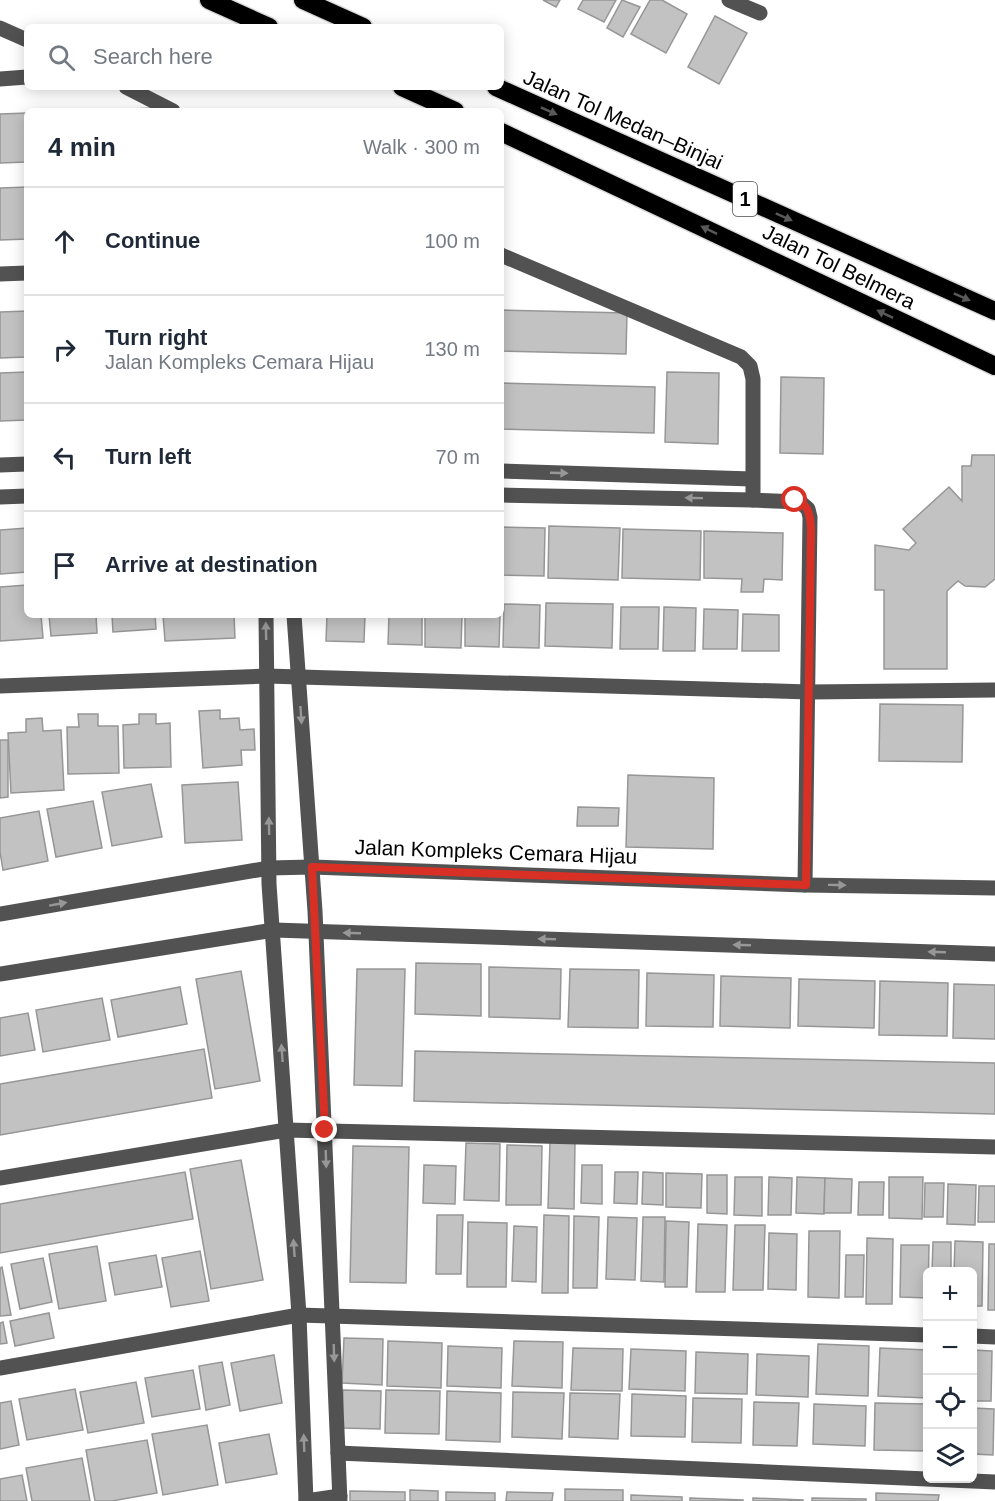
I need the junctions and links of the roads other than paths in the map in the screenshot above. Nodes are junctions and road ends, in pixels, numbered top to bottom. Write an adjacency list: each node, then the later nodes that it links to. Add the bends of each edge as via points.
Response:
1 (209, 0): 5 (highway)
2 (303, 0): 6 (highway)
3 (729, 0): 4 (street)
4 (760, 13)
5 (262, 24)
6 (356, 24)
7 (0, 28): 8 (street)
8 (24, 39)
9 (24, 77): 10 (street)
10 (0, 79)
11 (132, 90): 14 (street)
12 (409, 90): 15 (highway)
13 (503, 90): 20 (highway, Jalan Tol Medan–Binjai / 1, one-way to 20)
14 (167, 108)
15 (448, 108)
16 (504, 133): 21 (highway, Jalan Tol Belmera / 1, one-way to 16)
17 (504, 256): 25 (street, via 747,360 753,379)
18 (24, 273): 19 (street)
19 (0, 274)
20 (995, 311)
21 (995, 366)
22 (24, 464): 23 (street)
23 (0, 465)
24 (504, 471): 25 (street, one-way to 25)
25 (752, 479): 29 (street)
26 (504, 495): 29 (street, one-way to 26)
27 (24, 496): 28 (street)
28 (0, 497)
29 (753, 500): 36 (street, via 795,500 808,509)
30 (266, 618): 32 (street, one-way to 30)
31 (294, 618): 33 (street)
32 (267, 676): 33 (street); 34 (street); 37 (street, one-way to 32)
33 (299, 677): 36 (street); 38 (street, one-way to 38)
34 (0, 686)
35 (995, 690): 36 (street)
36 (809, 692): 39 (street)
37 (269, 868): 38 (street, Jalan Kompleks Cemara Hijau); 41 (street, Jalan Kompleks Cemara Hijau, one-way to 37); 42 (street)
38 (312, 873): 39 (street, Jalan Kompleks Cemara Hijau); 43 (street)
39 (806, 885): 40 (street, Jalan Kompleks Cemara Hijau, one-way to 40)
40 (995, 888)
41 (0, 914)
42 (273, 923): 43 (street); 45 (street); 46 (street, one-way to 42)
43 (316, 932): 44 (street, one-way to 43); 47 (street)
44 (995, 954)
45 (0, 974)
46 (286, 1130): 47 (street); 49 (street); 50 (street, one-way to 46)
47 (325, 1130): 48 (street); 51 (street, one-way to 51)
48 (995, 1147)
49 (0, 1178)
50 (299, 1316): 51 (street); 55 (street); 59 (street, one-way to 50)
51 (333, 1316): 52 (street); 56 (street, one-way to 56)
52 (923, 1335)
53 (977, 1336): 54 (street)
54 (995, 1337)
55 (0, 1368)
56 (338, 1453): 57 (street); 58 (street)
57 (995, 1482)
58 (340, 1499): 59 (street)
59 (306, 1501)

